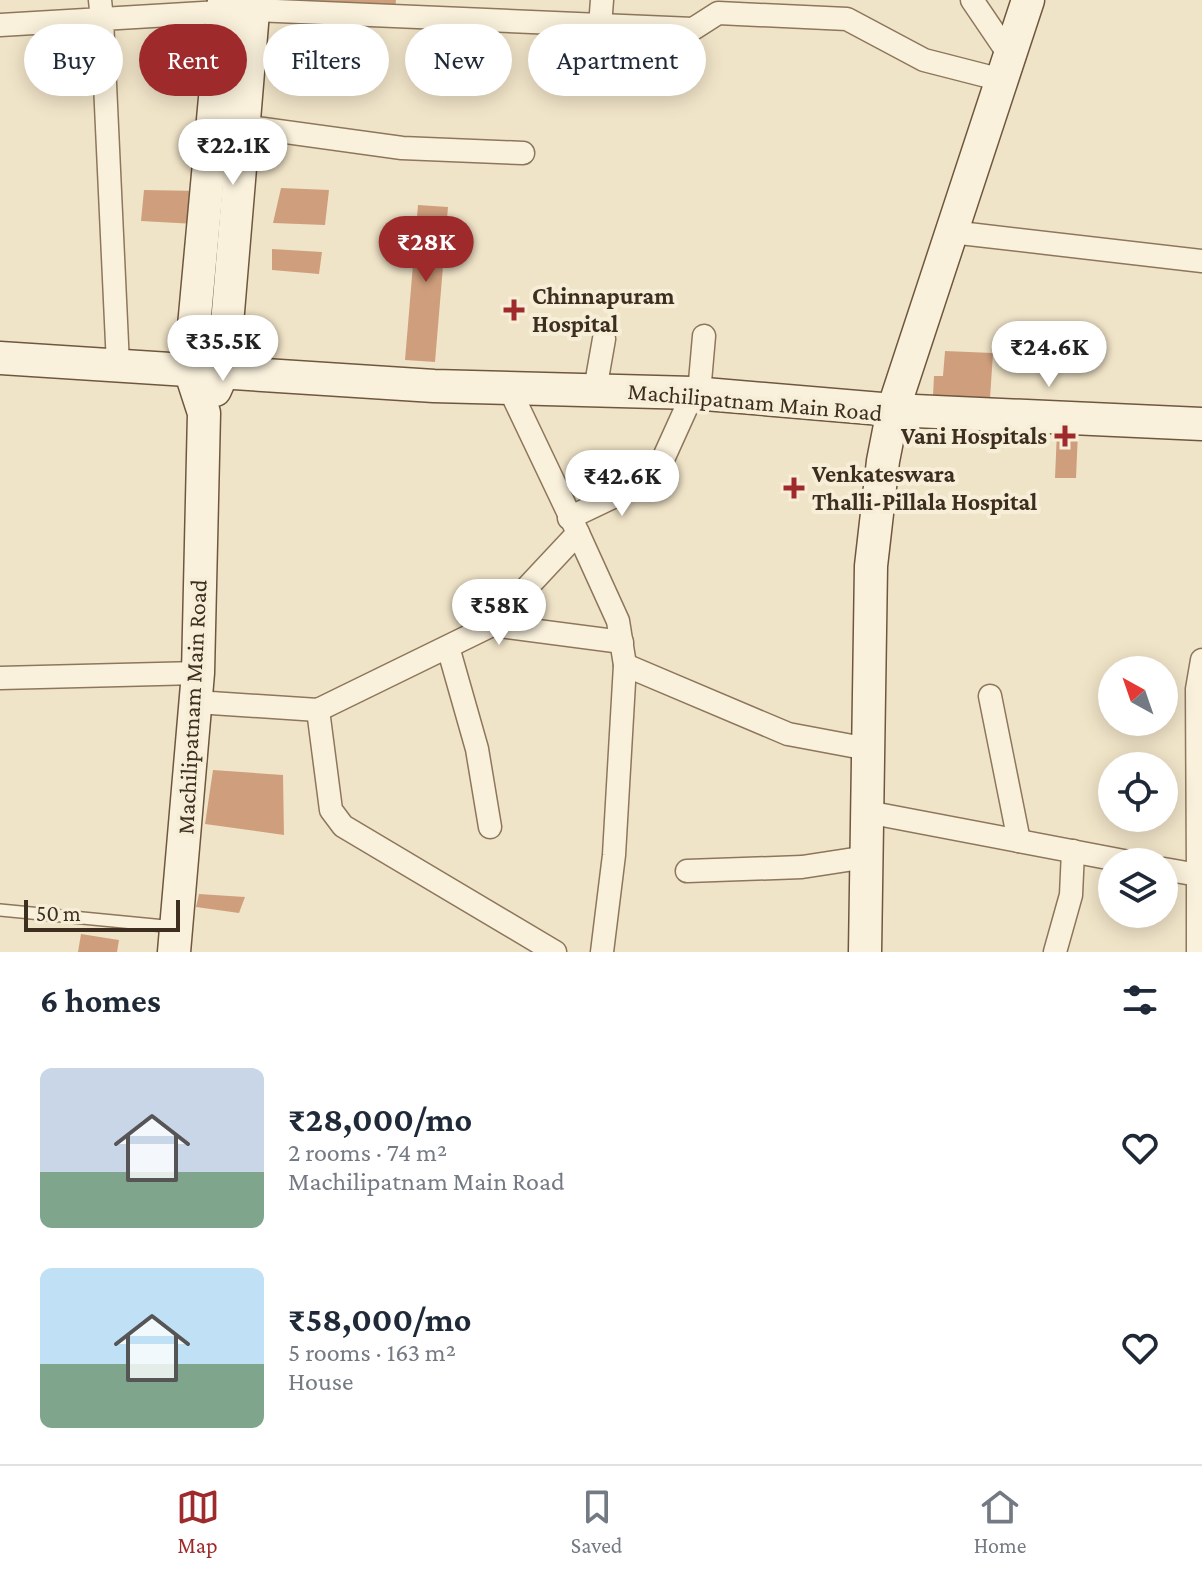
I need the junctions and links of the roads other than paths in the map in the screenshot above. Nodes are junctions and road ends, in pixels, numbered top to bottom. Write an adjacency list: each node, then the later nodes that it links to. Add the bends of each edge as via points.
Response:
1 (602, 0): 7 (street)
2 (972, 0): 10 (street)
3 (1028, 0): 10 (street)
4 (238, 5): 5 (street); 6 (street); 11 (street, Machilipatnam Main Road); 19 (street, Machilipatnam Main Road)
5 (101, 10): 9 (street); 18 (street)
6 (566, 24)
7 (600, 24)
8 (701, 24): 10 (street, via 718,13 847,19 924,60)
9 (0, 25)
10 (1006, 68): 13 (street)
11 (243, 126): 12 (street, via 402,148); 20 (street, Machilipatnam Main Road)
12 (523, 153)
13 (951, 232): 14 (street); 24 (street)
14 (1202, 261)
15 (704, 336): 23 (street)
16 (604, 339): 22 (street)
17 (0, 358): 18 (street)
18 (118, 365): 19 (street)
19 (190, 370): 20 (street, Machilipatnam Main Road); 25 (street, Machilipatnam Main Road)
20 (223, 372): 21 (street, Machilipatnam Main Road); 25 (street, Machilipatnam Main Road)
21 (509, 388): 22 (street, Machilipatnam Main Road); 27 (street)
22 (595, 390): 23 (street, Machilipatnam Main Road)
23 (696, 393): 24 (street, Machilipatnam Main Road); 27 (street, via 655,477)
24 (893, 410): 26 (street); 37 (street, Machilipatnam Main Road, via 871,566)
25 (204, 413): 34 (street, Machilipatnam Main Road)
26 (1202, 424)
27 (573, 525): 28 (street); 29 (street, via 618,621)
28 (492, 625): 29 (street); 30 (street)
29 (622, 642): 32 (street)
30 (448, 647): 36 (street); 40 (street, via 477,749)
31 (1202, 660): 38 (street, via 1197,689)
32 (625, 665): 37 (street, via 788,734); 51 (street, via 614,855)
33 (0, 678): 34 (street)
34 (197, 688): 36 (street); 49 (street, Machilipatnam Main Road)
35 (990, 696): 41 (street)
36 (318, 710): 50 (street, via 331,810 343,826)
37 (868, 749): 39 (street, Machilipatnam Main Road)
38 (1200, 784): 47 (street)
39 (867, 812): 41 (street); 44 (street, Machilipatnam Main Road)
40 (490, 827)
41 (1019, 841): 42 (street)
42 (1073, 851): 43 (street); 53 (street, via 1071,895)
43 (1098, 856)
44 (867, 857): 45 (street, via 802,867); 52 (street, Machilipatnam Main Road)
45 (687, 871)
46 (1178, 871): 47 (street)
47 (1198, 875): 54 (street)
48 (0, 910): 49 (lane)
49 (176, 940)
50 (555, 952)
51 (602, 952)
52 (865, 952)
53 (1055, 952)
54 (1198, 952)

